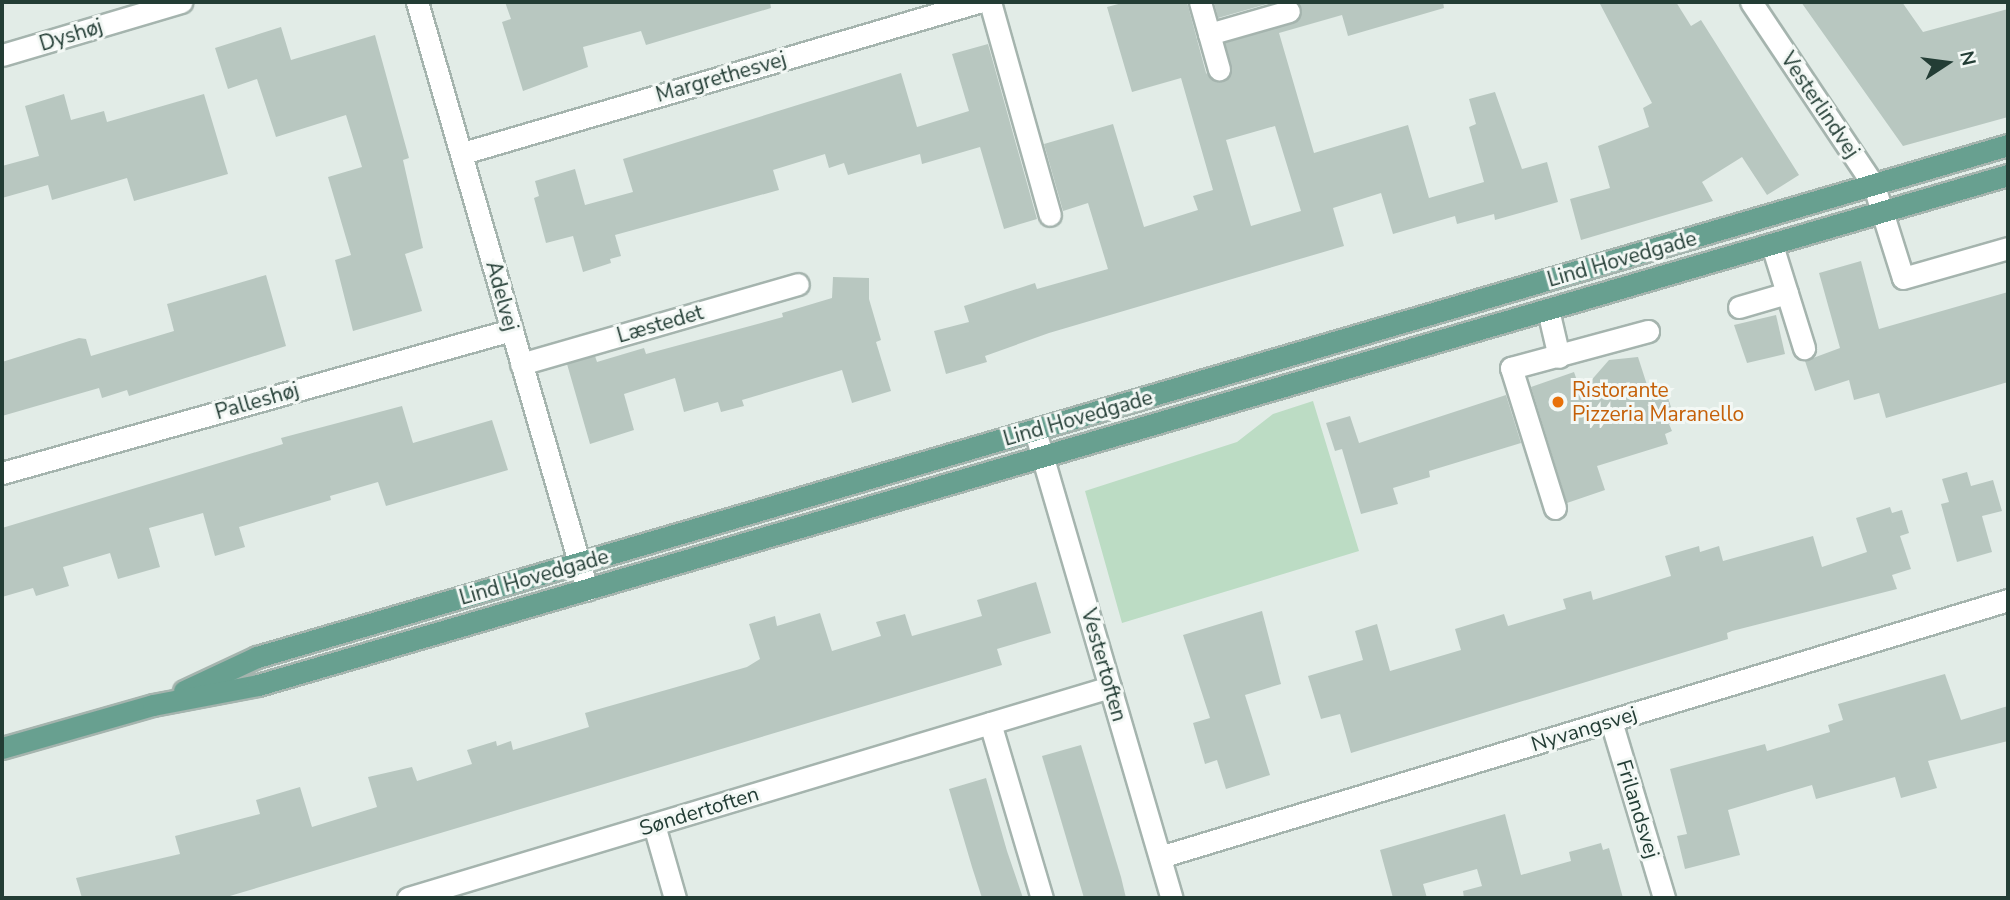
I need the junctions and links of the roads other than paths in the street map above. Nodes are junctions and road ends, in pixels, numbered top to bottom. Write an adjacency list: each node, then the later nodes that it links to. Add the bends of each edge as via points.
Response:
1 (181, 2): 9 (street, Dyshøj)
2 (417, 2): 12 (street, Adelvej)
3 (978, 2): 12 (street, Margrethesvej)
4 (990, 2): 16 (street)
5 (1200, 2): 8 (street)
6 (1751, 2): 14 (street, Vesterlindvej)
7 (1290, 12): 8 (street)
8 (1209, 34): 10 (street)
9 (2, 55)
10 (1219, 69)
11 (2008, 145): 14 (main road, Lind Hovedgade)
12 (463, 153): 23 (street, Adelvej)
13 (2008, 175): 15 (main road, Lind Hovedgade)
14 (1874, 186): 15 (street, Vesterlindvej); 28 (main road, Lind Hovedgade)
15 (1884, 212): 17 (main road, Lind Hovedgade); 18 (street, Vesterlindvej, via 1903,278)
16 (1050, 215)
17 (1772, 245): 20 (street); 22 (main road, Lind Hovedgade)
18 (2008, 248)
19 (798, 284): 27 (street, Læstedet)
20 (1787, 293): 21 (street); 25 (street)
21 (1739, 307)
22 (1548, 310): 26 (street); 29 (main road, Lind Hovedgade)
23 (511, 330): 27 (street, Adelvej); 30 (street, Palleshøj)
24 (1648, 331): 26 (street)
25 (1804, 348)
26 (1559, 357): 31 (street, via 1511,368)
27 (521, 364): 32 (street, Adelvej)
28 (1035, 431): 29 (street, Vestertoften); 32 (main road, Lind Hovedgade)
29 (1043, 456): 33 (main road, Lind Hovedgade); 35 (street, Vestertoften)
30 (2, 473)
31 (1555, 508)
32 (579, 564): 33 (street, Adelvej); 36 (main road, Lind Hovedgade, via 257,657)
33 (587, 590): 36 (main road, Lind Hovedgade, via 258,685)
34 (2008, 600): 37 (street, Nyvangsvej)
35 (1110, 687): 38 (street, Søndertoften); 41 (street, Vestertoften)
36 (153, 705): 39 (main road, Lind Hovedgade)
37 (1611, 721): 41 (street, Nyvangsvej); 46 (street, Frilandsvej)
38 (990, 723): 40 (street, Søndertoften); 44 (street)
39 (2, 748)
40 (654, 825): 42 (street, Søndertoften); 43 (street)
41 (1160, 857): 45 (street, Vestertoften)
42 (408, 898)
43 (675, 898)
44 (1042, 898)
45 (1172, 898)
46 (1664, 898)

